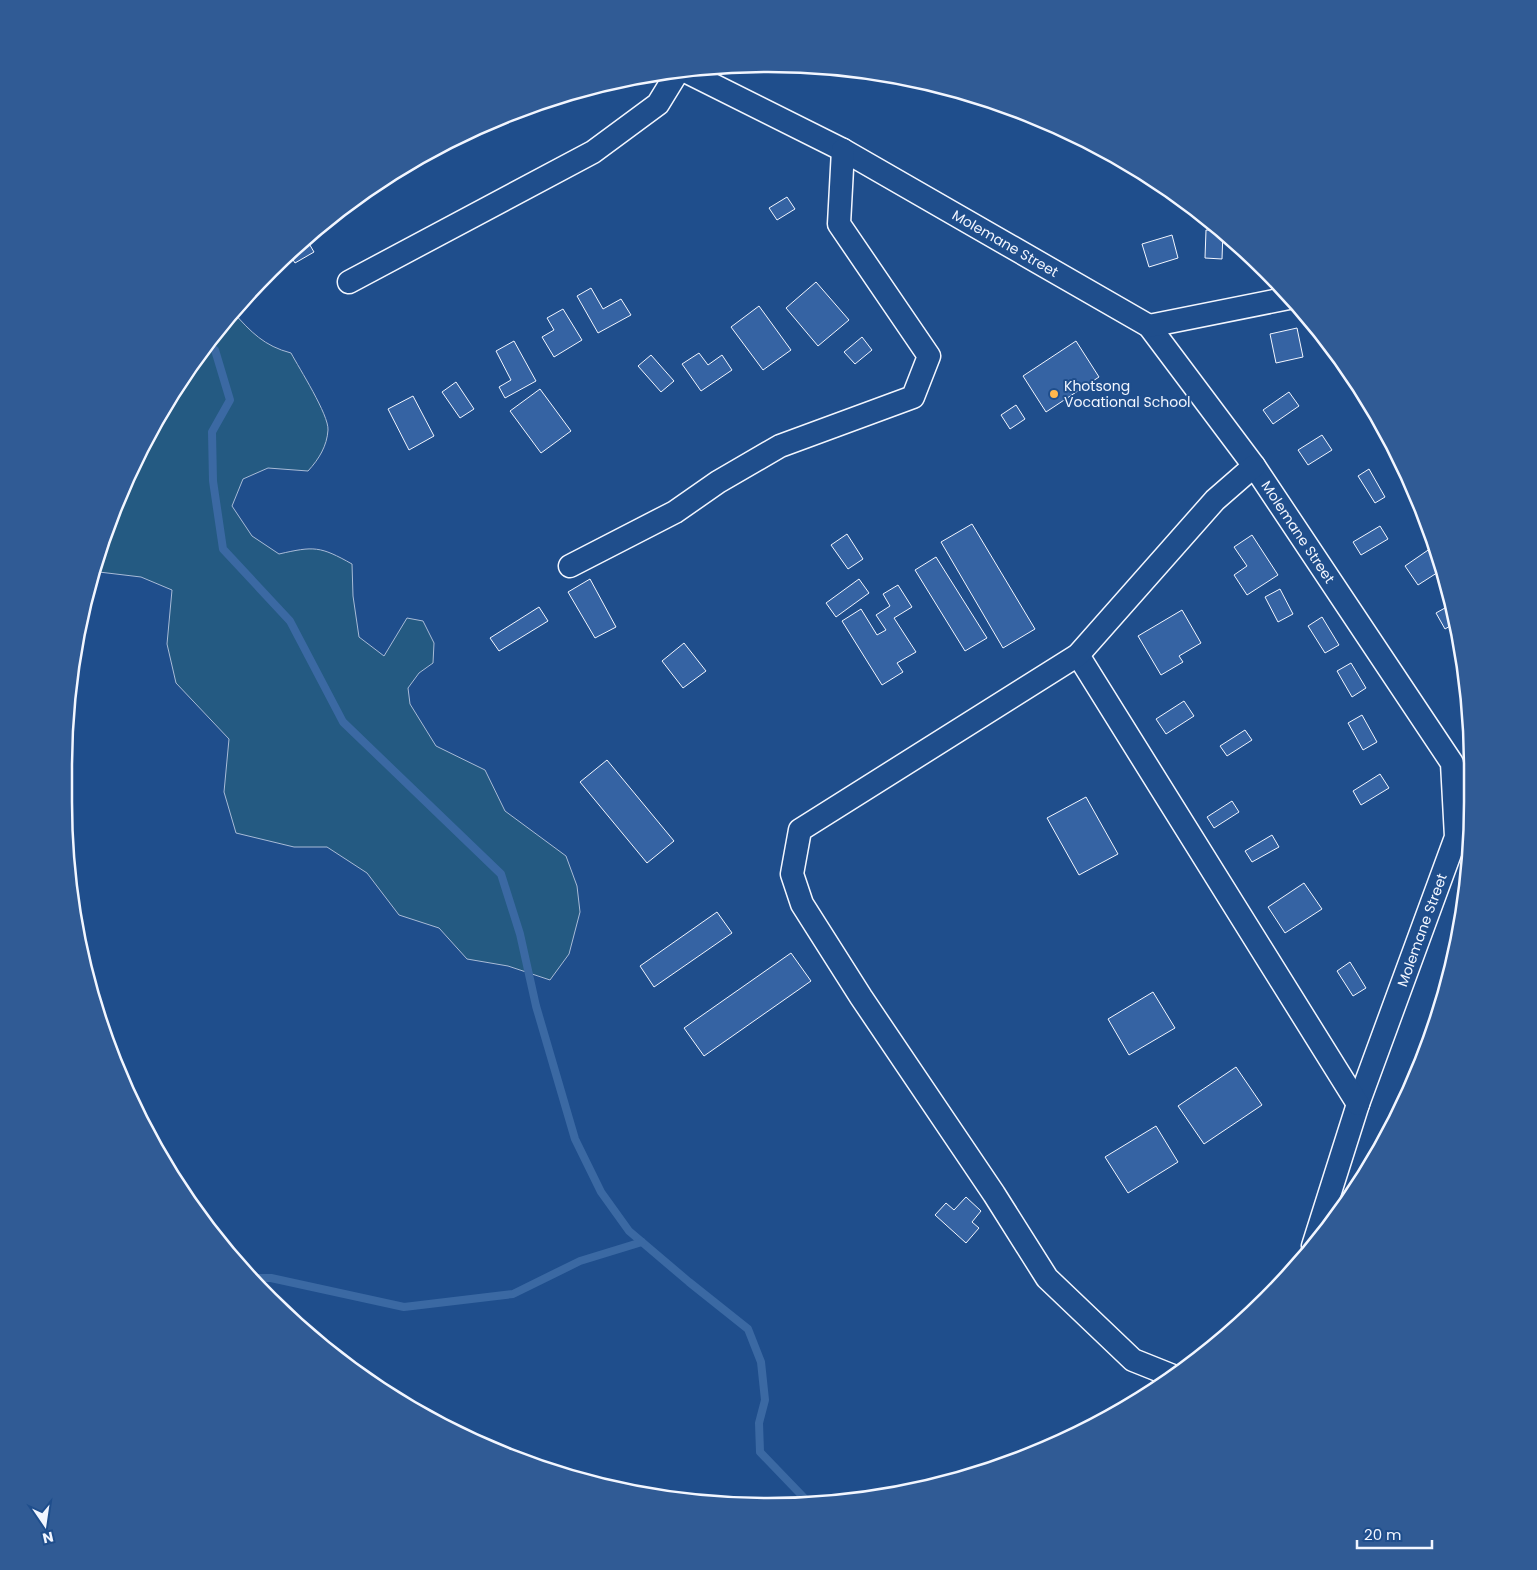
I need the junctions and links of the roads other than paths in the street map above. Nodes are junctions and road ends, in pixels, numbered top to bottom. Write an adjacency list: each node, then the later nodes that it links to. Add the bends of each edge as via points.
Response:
1 (694, 77): 3 (street, Molemane Street)
2 (673, 79): 4 (street, via 658,104 593,152)
3 (842, 150): 6 (street, Molemane Street); 8 (street, via 839,224 929,356 913,397 780,446 718,482 675,512)
4 (349, 282)
5 (1282, 299): 6 (street)
6 (1149, 326): 7 (street, Molemane Street)
7 (1254, 466): 9 (street, via 1215,500); 10 (street, Molemane Street, via 1452,763 1456,837)
8 (570, 566)
9 (1078, 655): 10 (street); 12 (street, via 800,830 792,874 802,904 1047,1278 1133,1360)
10 (1358, 1104): 11 (street, Molemane Street)
11 (1319, 1228)
12 (1165, 1373)

